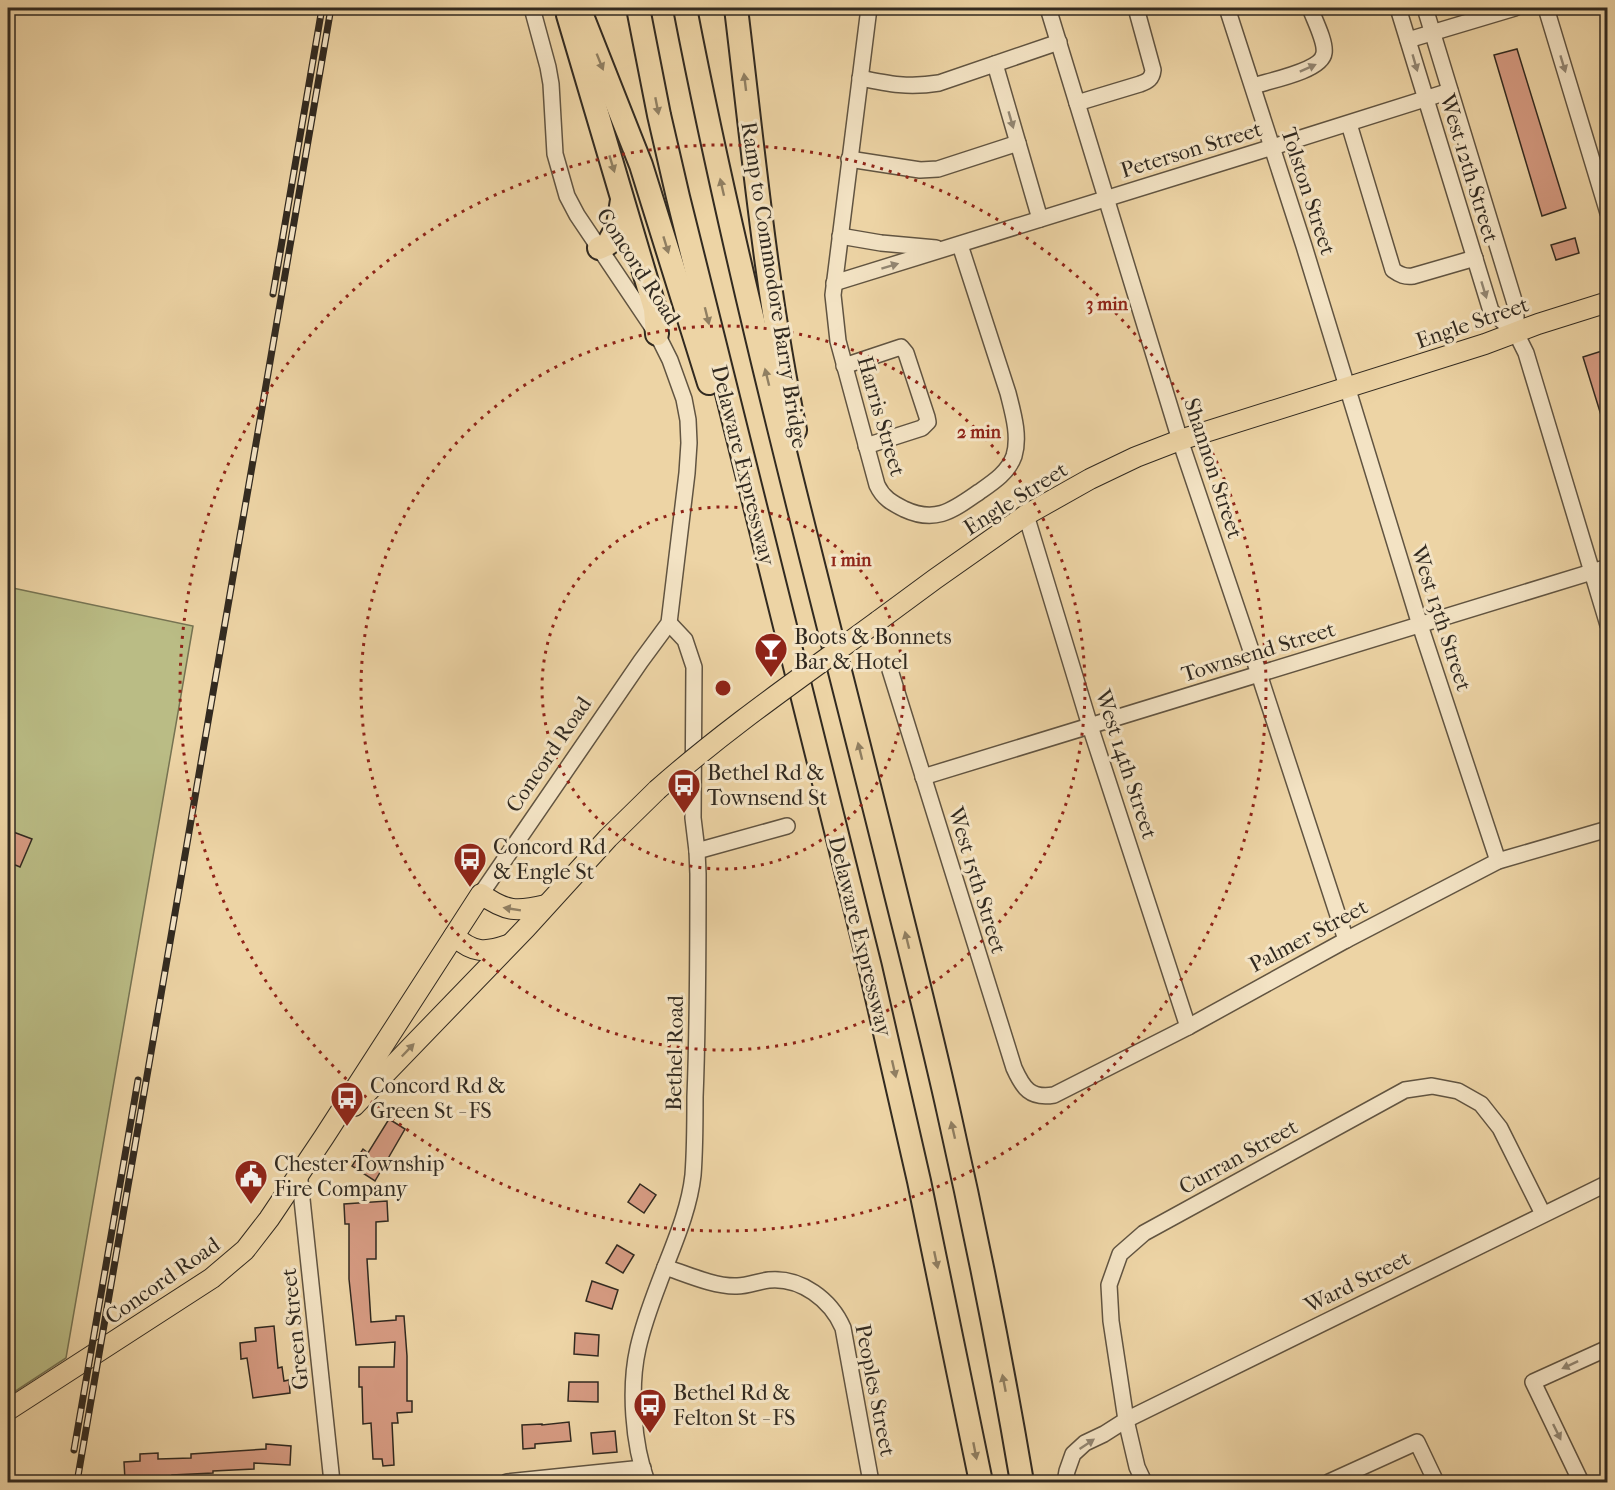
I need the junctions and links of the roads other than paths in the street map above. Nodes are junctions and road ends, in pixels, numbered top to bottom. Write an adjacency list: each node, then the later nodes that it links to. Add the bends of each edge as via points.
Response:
1 (531, 8): 35 (street, Concord Road, via 550,76 560,175 572,206)
2 (566, 8): 30 (highway, one-way to 30)
3 (579, 8): 55 (highway, one-way to 55, via 641,165 712,394 756,566)
4 (638, 8): 55 (highway, Delaware Expressway, one-way to 55, via 678,197)
5 (685, 8): 48 (highway, Delaware Expressway, one-way to 5, via 741,273)
6 (736, 8): 48 (highway, Ramp to Commodore Barry Bridge, one-way to 6, via 768,268)
7 (869, 8): 20 (street, Harris Street)
8 (1048, 8): 18 (street, Shannon Street)
9 (1136, 8): 24 (street, via 1152,76 1140,84)
10 (1227, 8): 21 (street, Tolston Street)
11 (1310, 8): 21 (street, one-way to 11, via 1298,73 1321,61 1324,45)
12 (1398, 8): 17 (street, West 12th Street)
13 (1425, 8): 16 (street, West 12th Street)
14 (1515, 8): 16 (street)
15 (1546, 8): 31 (street, one-way to 31)
16 (1433, 32): 17 (street); 22 (street, West 12th Street)
17 (1408, 40): 23 (street, West 12th Street, one-way to 23)
18 (1059, 42): 19 (street); 24 (street, Shannon Street)
19 (994, 64): 20 (street, via 924,86); 26 (street, one-way to 26)
20 (860, 78): 28 (street, Harris Street)
21 (1252, 86): 27 (street, Tolston Street)
22 (1450, 91): 23 (street, Peterson Street); 39 (street, West 12th Street, via 1516,307)
23 (1425, 99): 25 (street, Peterson Street); 36 (street, West 12th Street)
24 (1077, 103): 29 (street, Shannon Street)
25 (1349, 123): 27 (street, Peterson Street); 36 (street, via 1393,270 1407,277)
26 (1018, 143): 28 (street, via 938,169 920,170); 32 (street)
27 (1272, 148): 29 (street, Peterson Street); 42 (street, Tolston Street)
28 (849, 159): 33 (street, Harris Street)
29 (1107, 198): 32 (street, Peterson Street); 43 (street, Shannon Street)
30 (622, 199): 35 (highway, via 618,225 608,244); 40 (highway, via 655,309)
31 (1608, 213)
32 (1040, 219): 34 (street, Peterson Street)
33 (840, 236): 34 (street, Peterson Street); 37 (street, Harris Street)
34 (953, 247): 37 (street, Peterson Street, one-way to 34); 44 (street, Harris Street, via 1008,393 1014,417 1013,458 998,478 960,505 937,516 924,516 897,506 881,493)
35 (599, 248): 40 (street, Concord Road)
36 (1475, 258): 39 (street, West 12th Street, one-way to 39, via 1491,311)
37 (834, 283): 41 (street, Harris Street)
38 (1608, 302): 39 (main road, Engle Street)
39 (1516, 333): 42 (main road, Engle Street); 47 (street, West 12th Street, via 1526,353)
40 (657, 334): 49 (street, Concord Road, via 682,391 689,443)
41 (844, 366): 44 (street, Harris Street); 44 (street, via 898,347 904,349 927,417 922,428)
42 (1347, 388): 43 (main road, Engle Street); 50 (street, West 13th Street)
43 (1180, 440): 45 (main road, Engle Street, via 1090,479); 53 (street, Shannon Street)
44 (866, 446)
45 (1026, 515): 54 (street, West 14th Street); 62 (main road, Engle Street, bridge, via 692,760 608,837)
46 (1608, 567): 47 (street, Townsend Street)
47 (1591, 572): 50 (street, Townsend Street); 51 (street, West 12th Street)
48 (822, 597): 81 (highway, Delaware Expressway, one-way to 48, via 948,1105)
49 (669, 623): 59 (street, Bethel Road, via 685,640 694,667 693,818); 61 (street, Concord Road)
50 (1420, 625): 53 (street, Townsend Street); 60 (street, West 13th Street)
51 (1608, 626)
52 (890, 670): 56 (street, West 15th Street)
53 (1259, 674): 54 (street, Townsend Street); 64 (street, Shannon Street)
54 (1090, 726): 56 (street, Townsend Street); 66 (street, West 14th Street)
55 (810, 727): 80 (highway, Delaware Expressway, one-way to 80, via 907,1126)
56 (922, 777): 67 (street, West 15th Street, via 1014,1068 1024,1088)
57 (787, 826): 59 (street)
58 (1608, 829): 60 (street, Palmer Street)
59 (697, 850): 72 (street, Bethel Road, via 693,1175 684,1217)
60 (1498, 861): 64 (street, Palmer Street)
61 (482, 894): 62 (main road, one-way to 61, via 509,910); 63 (main road, Concord Road)
62 (546, 905): 65 (main road, Engle Street)
63 (454, 936): 65 (main road, via 469,947 485,951); 68 (main road, Concord Road)
64 (1346, 939): 66 (street, Palmer Street)
65 (508, 945): 68 (main road, Engle Street, one-way to 65)
66 (1188, 1027): 67 (street, Palmer Street, via 1054,1095)
67 (1036, 1095)
68 (324, 1137): 69 (main road, Concord Road)
69 (299, 1171): 74 (main road, Concord Road, via 245,1250 212,1278); 77 (street, Green Street)
70 (1608, 1182): 71 (street, Ward Street)
71 (1543, 1214): 75 (street, Ward Street); 75 (street, Curran Street, via 1500,1128 1481,1104 1458,1091 1432,1086 1405,1090 1144,1233 1120,1254 1109,1294)
72 (665, 1267): 76 (street, Bethel Road, via 646,1317 636,1369 634,1406); 79 (street, Peoples Street, via 737,1286 768,1280 792,1282 832,1308 843,1328)
73 (1608, 1348): 86 (street, one-way to 86, via 1533,1382)
74 (8, 1410)
75 (1126, 1420): 82 (street, Ward Street, one-way to 75, via 1073,1454); 83 (street, Curran Street)
76 (645, 1475): 78 (street)
77 (332, 1482)
78 (507, 1482)
79 (871, 1482)
80 (981, 1482)
81 (1022, 1482)
82 (1065, 1482)
83 (1144, 1482)
84 (1329, 1482): 85 (street, via 1417,1442)
85 (1436, 1482)
86 (1581, 1482)

